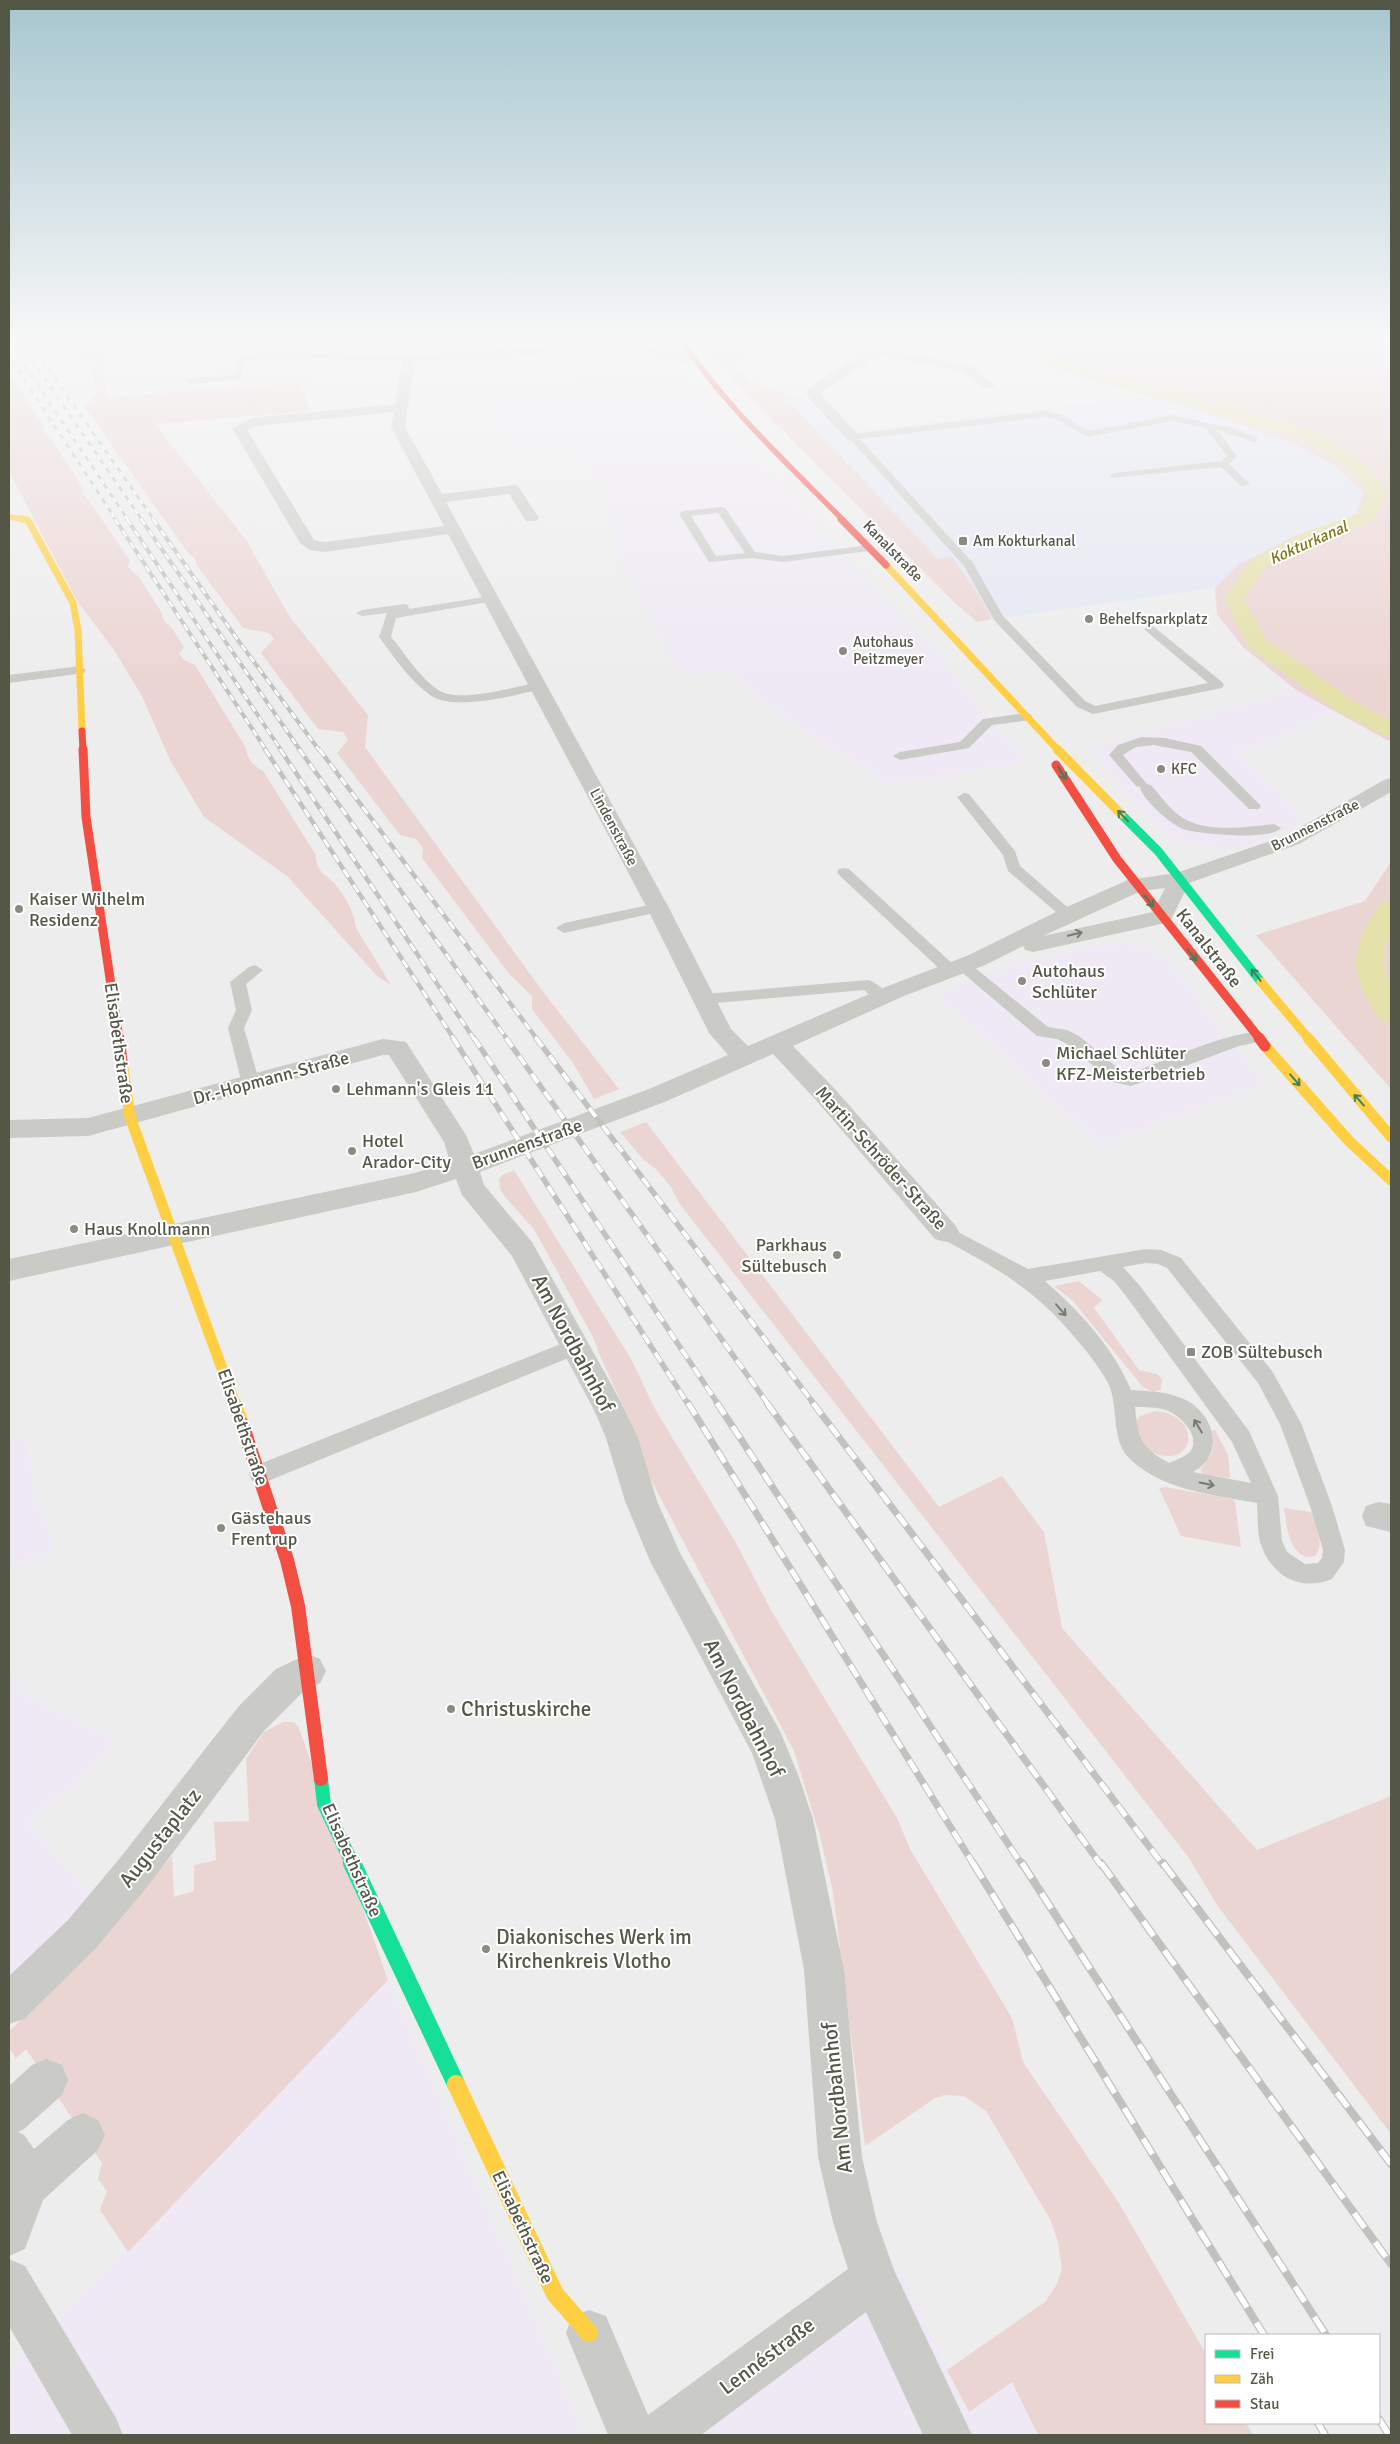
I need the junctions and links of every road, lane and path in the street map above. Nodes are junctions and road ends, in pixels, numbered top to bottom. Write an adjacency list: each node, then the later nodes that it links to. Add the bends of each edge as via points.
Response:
1 (253, 451): 12 (street, via 312,545 325,547)
2 (411, 451): 9 (street, Lindenstraße)
3 (776, 451): 13 (main road, Kanalstraße)
4 (871, 451): 17 (lane, via 969,565 998,618 1081,704 1093,710 1218,685)
5 (1228, 451): 6 (lane, via 1232,456)
6 (1223, 464): 7 (lane); 8 (lane)
7 (1115, 476)
8 (1245, 484)
9 (436, 499): 11 (street, via 511,482); 12 (street, Lindenstraße)
10 (9, 517): 18 (main road, Elisabethstraße, via 28,520 73,603)
11 (531, 518)
12 (452, 529): 15 (street, Lindenstraße)
13 (869, 548): 14 (lane, via 783,559); 21 (main road, Kanalstraße)
14 (752, 555): 14 (lane, via 713,560 684,514 721,510)
15 (489, 597): 16 (lane); 20 (street, Lindenstraße); 20 (lane, via 392,615 385,637 436,694 471,698)
16 (362, 614)
17 (1150, 629)
18 (80, 670): 19 (lane); 44 (main road, Elisabethstraße, via 86,817)
19 (9, 679)
20 (538, 686): 32 (street, Lindenstraße)
21 (1026, 717): 22 (lane, via 988,722 964,745); 30 (main road, Kanalstraße, one-way to 21, via 1158,851); 31 (main road, Kanalstraße, one-way to 31)
22 (900, 756)
23 (1391, 784): 28 (street, Brunnenstraße)
24 (1144, 785): 26 (lane, via 1116,755 1120,750 1148,741 1184,744 1196,749); 27 (lane, via 1185,826 1198,829)
25 (964, 797): 33 (lane, via 1010,854 1013,868)
26 (1259, 811): 27 (lane)
27 (1274, 828): 28 (lane)
28 (1292, 840): 30 (street, Brunnenstraße)
29 (844, 872): 36 (lane)
30 (1180, 879): 31 (street, Brunnenstraße); 34 (street); 46 (main road, Kanalstraße, one-way to 30, via 1291,1020)
31 (1136, 885): 33 (street, Brunnenstraße); 34 (main road, Kanalstraße, one-way to 34)
32 (658, 908): 35 (lane); 39 (street, Lindenstraße)
33 (1068, 915): 36 (street, Brunnenstraße)
34 (1162, 917): 36 (street, Brunnenstraße, one-way to 34, via 1083,932); 40 (main road, Kanalstraße, one-way to 40)
35 (564, 928)
36 (964, 965): 38 (street, Brunnenstraße); 40 (lane, via 1043,1032 1061,1034 1073,1040 1119,1078 1131,1080 1236,1041)
37 (255, 970): 43 (lane, via 238,982 244,1010 236,1028)
38 (882, 997): 39 (lane, via 868,985); 41 (street, Brunnenstraße)
39 (704, 999): 42 (street, Lindenstraße, via 721,1033)
40 (1257, 1037): 48 (main road, Kanalstraße, one-way to 48, via 1349,1141)
41 (777, 1044): 42 (street, Brunnenstraße); 49 (street, Martin-Schröder-Straße)
42 (744, 1058): 47 (street, Brunnenstraße, via 658,1095)
43 (251, 1084): 44 (street, Dr.-Hopmann-Straße); 47 (street, Dr.-Hopmann-Straße, via 384,1047 397,1048 456,1141)
44 (130, 1117): 45 (street, Dr.-Hopmann-Straße, via 88,1127); 50 (main road, Elisabethstraße)
45 (9, 1129)
46 (1391, 1137)
47 (464, 1167): 50 (street, Brunnenstraße, via 416,1182); 54 (street, Am Nordbahnhof, via 479,1199 522,1248)
48 (1391, 1180)
49 (945, 1232): 53 (lane, Martin-Schröder-Straße)
50 (173, 1235): 52 (street, Brunnenstraße); 57 (main road, Elisabethstraße)
51 (1103, 1264): 53 (lane); 58 (lane, via 1121,1276 1133,1291 1241,1437); 58 (lane, via 1146,1256 1161,1257 1174,1263 1265,1377 1290,1423 1321,1506 1335,1556 1330,1567 1318,1574 1308,1574 1298,1572 1279,1559 1272,1541)
52 (9, 1270)
53 (1026, 1277): 55 (lane, Martin-Schröder-Straße, one-way to 55, via 1051,1298 1105,1360)
54 (576, 1346): 57 (lane); 66 (street, Am Nordbahnhof, via 622,1438 641,1501 667,1561 766,1744 794,1819 824,1970 840,2157 855,2222)
55 (1124, 1398): 56 (lane, Martin-Schröder-Straße, via 1126,1432 1134,1448 1147,1462); 56 (lane, one-way to 55, via 1187,1465 1202,1451 1204,1443 1196,1422 1174,1404)
56 (1170, 1472): 58 (lane, Martin-Schröder-Straße, one-way to 58, via 1196,1482)
57 (260, 1474): 59 (main road, Elisabethstraße, via 287,1560)
58 (1267, 1496)
59 (308, 1671): 60 (street, Augustaplatz, via 289,1681 251,1719 82,1934); 68 (main road, Elisabethstraße, via 324,1804 555,2294)
60 (16, 1997)
61 (47, 2080): 62 (street)
62 (9, 2114)
63 (83, 2135): 64 (street)
64 (16, 2169): 65 (street, via 19,2212)
65 (9, 2233)
66 (874, 2278): 71 (street, Lennéstraße); 72 (street, Am Nordbahnhof)
67 (9, 2282): 69 (street)
68 (589, 2333): 70 (street, Elisabethstraße)
69 (99, 2435)
70 (632, 2435)
71 (661, 2435)
72 (948, 2435)

